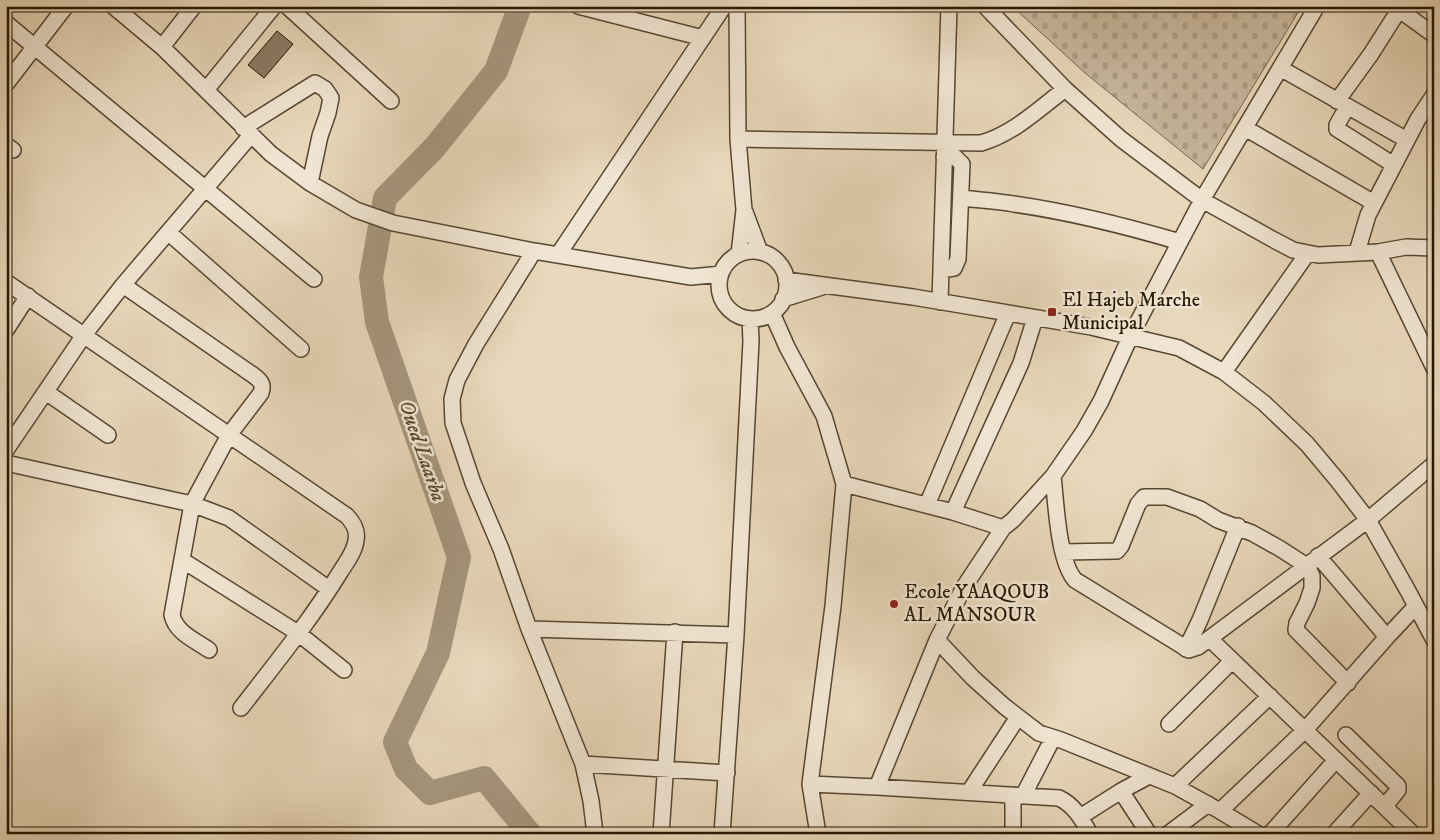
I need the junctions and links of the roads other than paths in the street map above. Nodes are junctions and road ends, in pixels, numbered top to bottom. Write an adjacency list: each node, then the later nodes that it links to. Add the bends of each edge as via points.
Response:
1 (66, 6): 16 (street)
2 (194, 6): 17 (street)
3 (274, 6): 21 (street)
4 (287, 6): 23 (street)
5 (578, 6): 15 (street)
6 (724, 6): 15 (street)
7 (737, 6): 27 (street)
8 (949, 6): 29 (street)
9 (985, 6): 20 (street)
10 (1317, 6): 18 (street)
11 (119, 8): 17 (street)
12 (1397, 8): 14 (street); 24 (street)
13 (6, 23): 16 (street)
14 (1434, 35)
15 (703, 38): 46 (street)
16 (35, 46): 19 (street); 32 (street)
17 (162, 47): 21 (street)
18 (1280, 68): 24 (street); 25 (street)
19 (6, 84)
20 (1065, 89): 29 (street, via 994,139); 34 (street, via 1120,140)
21 (206, 90): 26 (street)
22 (1434, 95): 28 (street)
23 (391, 101)
24 (1342, 104): 28 (street); 30 (street, via 1338,129)
25 (1245, 128): 34 (street); 35 (street)
26 (247, 131): 31 (street); 31 (street, via 314,83 325,88 331,98); 32 (street)
27 (738, 139): 29 (street); 36 (street)
28 (1407, 140): 30 (street)
29 (944, 149): 33 (street, via 961,161); 47 (street)
30 (1394, 165): 35 (street)
31 (310, 183): 40 (street, via 356,210 393,224)
32 (206, 188): 37 (street); 50 (street)
33 (960, 198): 38 (street, via 1073,215); 47 (street, via 958,260 954,268)
34 (1202, 200): 38 (street); 45 (street, via 1287,247)
35 (1374, 203): 42 (street)
36 (744, 210): 41 (street); 44 (street)
37 (169, 233): 53 (street); 67 (street)
38 (1180, 242): 65 (street)
39 (1434, 248): 43 (street, via 1406,247)
40 (534, 251): 46 (street); 89 (street, via 476,344 457,380 452,399 453,423 473,483 501,549)
41 (760, 252): 44 (street); 51 (street, via 778,262)
42 (1357, 252): 43 (street); 45 (street)
43 (1378, 252): 68 (street)
44 (739, 254): 48 (street, via 725,265)
45 (1307, 254): 69 (street)
46 (558, 255): 49 (street)
47 (941, 270): 58 (street)
48 (721, 274): 49 (street); 55 (street)
49 (691, 277): 55 (street)
50 (314, 279)
51 (786, 280): 54 (street); 57 (street)
52 (6, 282): 56 (street)
53 (123, 285): 64 (street); 72 (street, via 261,380 261,393)
54 (826, 286): 57 (street); 58 (street)
55 (720, 293): 62 (street, via 731,311)
56 (28, 296): 63 (street); 64 (street)
57 (783, 299): 59 (street)
58 (940, 302): 60 (street)
59 (772, 313): 62 (street); 66 (street)
60 (1008, 313): 61 (street); 79 (street)
61 (1035, 318): 65 (street); 80 (street, via 1021,363)
62 (752, 319): 66 (street, via 766,326); 92 (street)
63 (6, 330)
64 (84, 335): 70 (street); 72 (street)
65 (1131, 336): 69 (street, via 1179,348); 76 (street, via 1084,431)
66 (787, 347): 77 (street, via 824,416)
67 (302, 348)
68 (1434, 368)
69 (1224, 372): 81 (street, via 1264,403 1307,444)
70 (46, 392): 71 (street); 73 (street)
71 (108, 435)
72 (229, 435): 78 (street); 87 (street, via 347,516 355,526 357,539 352,552)
73 (6, 450)
74 (6, 463): 78 (street)
75 (1434, 464): 81 (street)
76 (1053, 476): 83 (street); 84 (street)
77 (844, 484): 79 (street); 114 (street, via 833,606)
78 (192, 504): 85 (street); 87 (street, via 229,518)
79 (927, 505): 80 (street)
80 (953, 512): 83 (street)
81 (1368, 520): 86 (street); 88 (street)
82 (1238, 526): 84 (street, via 1167,497 1144,497 1117,551); 86 (street); 97 (street)
83 (1002, 528): 95 (street, via 964,587)
84 (1063, 552): 97 (street, via 1066,566 1076,580)
85 (182, 560): 91 (street); 98 (street, via 172,615 180,630)
86 (1312, 561): 93 (street); 94 (street); 101 (street, via 1312,588 1296,630)
87 (329, 589): 91 (street)
88 (1416, 606): 93 (street); 96 (street)
89 (529, 629): 90 (street); 110 (street)
90 (675, 632): 92 (street); 111 (street)
91 (298, 633): 100 (street); 103 (street)
92 (736, 635): 112 (street)
93 (1387, 637): 101 (street)
94 (1210, 639): 97 (street, via 1198,648); 99 (street)
95 (937, 640): 104 (street); 115 (street)
96 (1434, 640)
97 (1186, 649)
98 (209, 650)
99 (1232, 660): 102 (street); 105 (street)
100 (344, 670)
101 (1348, 683): 106 (street)
102 (1270, 696): 106 (street); 116 (street)
103 (241, 708)
104 (1018, 717): 108 (street, via 1039,733); 118 (street)
105 (1169, 724)
106 (1305, 730): 109 (street); 122 (street)
107 (1346, 735): 121 (street, via 1398,786)
108 (1053, 738): 113 (street); 120 (street)
109 (1336, 760): 119 (street); 134 (street)
110 (583, 764): 111 (street); 125 (street)
111 (665, 768): 112 (street); 126 (street)
112 (727, 773): 127 (street)
113 (1149, 776): 116 (street); 117 (street)
114 (810, 784): 115 (street); 128 (street)
115 (877, 786): 118 (street)
116 (1174, 786): 122 (street)
117 (1121, 791): 123 (street); 131 (street)
118 (969, 792): 120 (street)
119 (1371, 793): 121 (street); 135 (street)
120 (1018, 796): 123 (street, via 1059,798); 129 (street)
121 (1385, 806): 124 (street)
122 (1214, 808): 132 (street); 133 (street)
123 (1080, 816): 130 (street)
124 (1408, 832)
125 (595, 834)
126 (661, 834)
127 (722, 834)
128 (818, 834)
129 (1013, 834)
130 (1090, 834)
131 (1149, 834)
132 (1168, 834)
133 (1258, 834)
134 (1270, 834)
135 (1334, 834)

